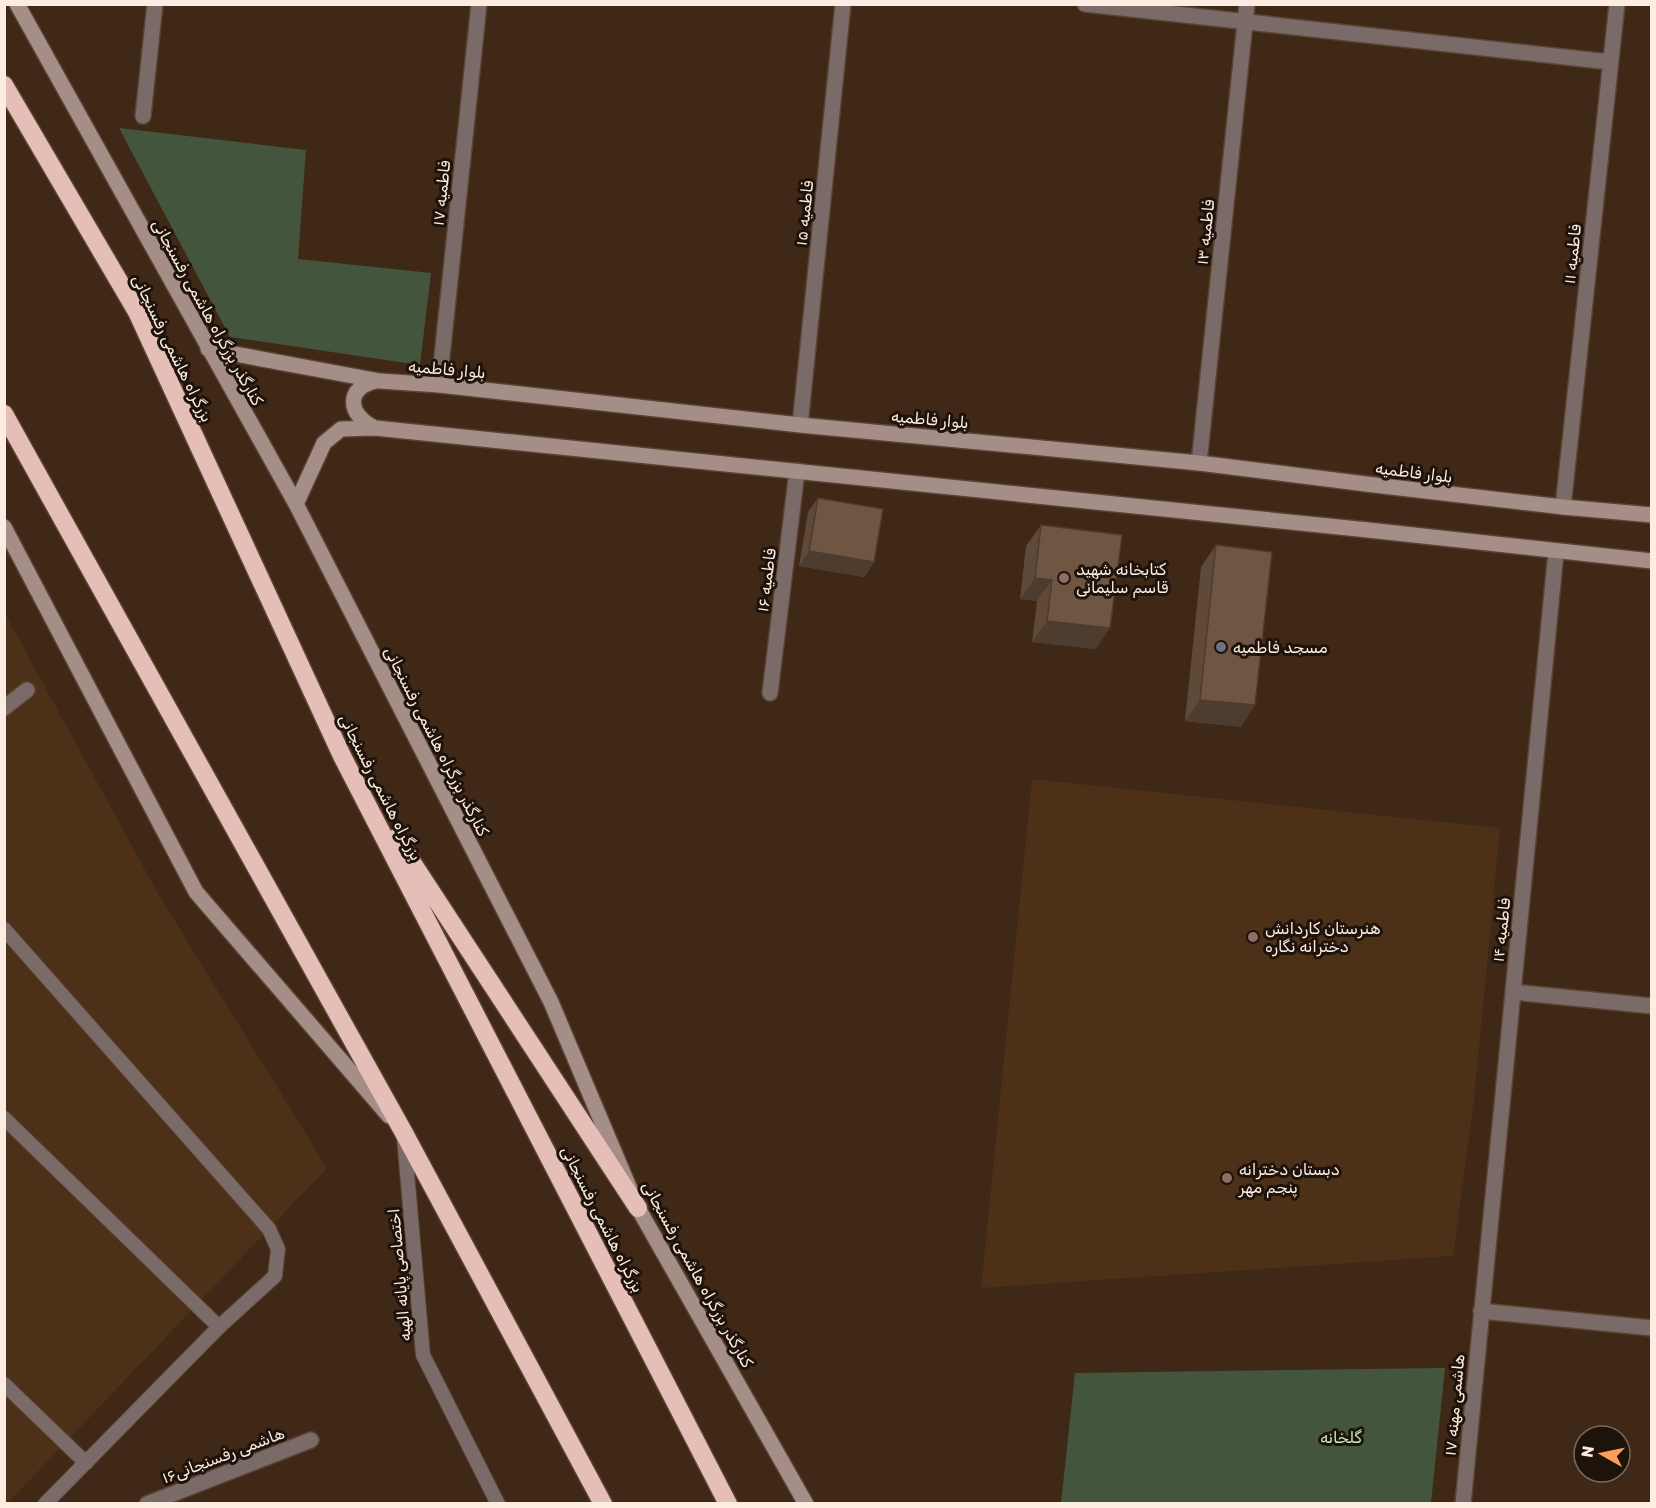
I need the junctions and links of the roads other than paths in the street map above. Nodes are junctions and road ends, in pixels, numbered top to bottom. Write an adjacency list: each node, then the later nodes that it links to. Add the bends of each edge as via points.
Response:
1 (17, 4): 12 (street, کنارگذر بزرگراه هاشمی رفسنجانی)
2 (155, 4): 11 (street)
3 (480, 4): 14 (street, فاطمیه ۱۷)
4 (843, 4): 16 (street, فاطمیه ۱۵)
5 (1085, 4): 8 (street)
6 (1247, 4): 8 (street, فاطمیه ۱۳)
7 (1617, 4): 9 (street, فاطمیه ۱۱)
8 (1245, 22): 9 (street); 18 (street, فاطمیه ۱۳)
9 (1610, 63): 21 (street, فاطمیه ۱۱)
10 (4, 86): 29 (highway, بزرگراه هاشمی رفسنجانی, via 137,312)
11 (143, 116)
12 (208, 349): 13 (street, بلوار فاطمیه); 20 (street, کنارگذر بزرگراه هاشمی رفسنجانی)
13 (380, 381): 14 (street, بلوار فاطمیه); 17 (street, via 358,389 354,399 358,418)
14 (439, 385): 16 (street, بلوار فاطمیه)
15 (4, 414): 34 (highway)
16 (800, 425): 18 (street, بلوار فاطمیه)
17 (375, 428): 19 (street); 20 (street, via 341,429 324,443)
18 (1198, 463): 21 (street, بلوار فاطمیه)
19 (797, 471): 24 (street); 27 (street, فاطمیه ۱۶)
20 (296, 504): 35 (street, کنارگذر بزرگراه هاشمی رفسنجانی, via 551,1002)
21 (1563, 507): 22 (street, بلوار فاطمیه)
22 (1652, 515)
23 (4, 527): 34 (street, via 196,892)
24 (1556, 552): 25 (street); 31 (street, فاطمیه ۱۴)
25 (1652, 561)
26 (27, 690): 28 (street)
27 (770, 693)
28 (4, 708)
29 (342, 756): 35 (highway); 46 (highway, بزرگراه هاشمی رفسنجانی)
30 (4, 929): 37 (lane, via 269,1229 278,1249 275,1276)
31 (1513, 992): 32 (street); 36 (street, فاطمیه ۱۴)
32 (1652, 1006)
33 (4, 1118): 37 (lane)
34 (404, 1133): 44 (lane, اختصاصی پایانه الهیه, via 423,1355); 45 (highway)
35 (638, 1208): 47 (street, کنارگذر بزرگراه هاشمی رفسنجانی)
36 (1481, 1311): 38 (street); 48 (street, هاشمی مهنه ۱۷)
37 (219, 1327): 41 (lane)
38 (1652, 1328)
39 (4, 1384): 41 (lane)
40 (311, 1440): 43 (street, هاشمی رفسنجانی۱۶)
41 (86, 1463): 42 (lane)
42 (45, 1503)
43 (147, 1503)
44 (498, 1503)
45 (603, 1503)
46 (728, 1503)
47 (806, 1503)
48 (1463, 1503)

